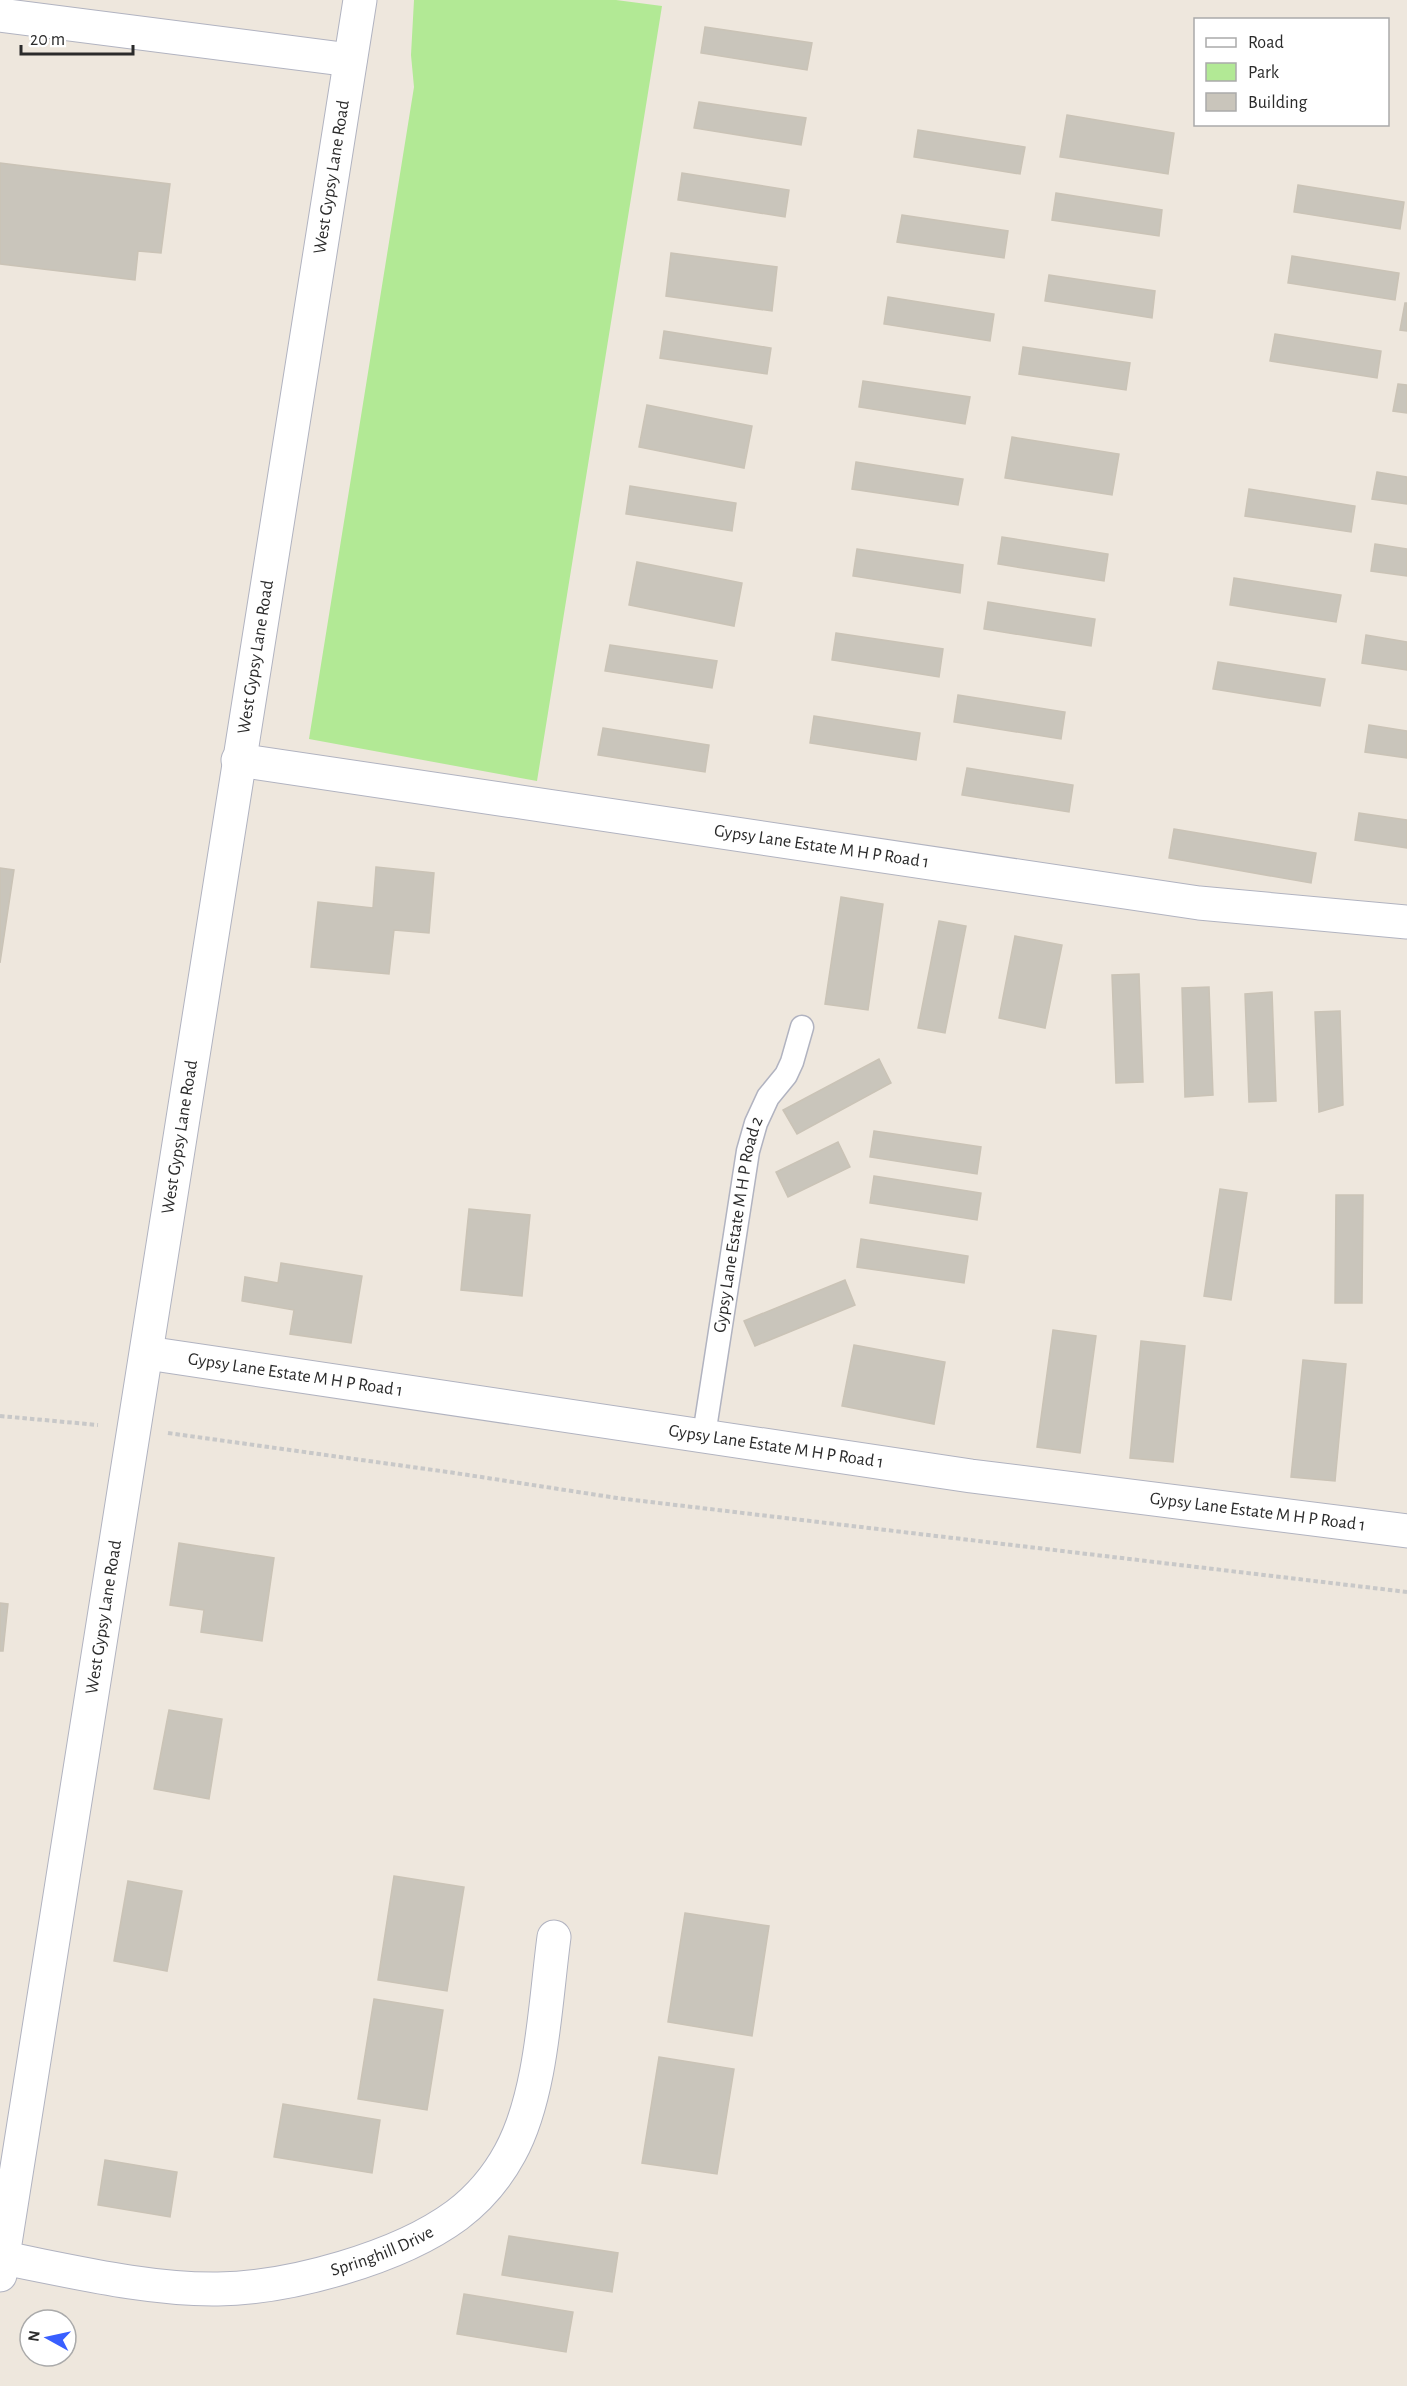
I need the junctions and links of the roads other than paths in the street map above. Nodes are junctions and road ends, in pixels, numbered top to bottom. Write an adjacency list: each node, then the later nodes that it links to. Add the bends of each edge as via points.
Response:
1 (360, 0): 3 (street, West Gypsy Lane Road)
2 (0, 15): 3 (street)
3 (350, 60): 4 (street, West Gypsy Lane Road)
4 (238, 760): 5 (street, Gypsy Lane Estate M H P Road 1, via 1199,903); 7 (street, West Gypsy Lane Road)
5 (1407, 922)
6 (802, 1027): 8 (lane, Gypsy Lane Estate M H P Road 2, via 792,1062 768,1097 748,1151)
7 (147, 1353): 8 (street, Gypsy Lane Estate M H P Road 1); 11 (street, West Gypsy Lane Road)
8 (704, 1435): 9 (street, Gypsy Lane Estate M H P Road 1, via 971,1476)
9 (1407, 1531)
10 (554, 1937): 11 (street, Springhill Drive, via 536,2074 510,2153 477,2197 457,2215 409,2244 329,2272 244,2288 131,2282)
11 (1, 2267)

